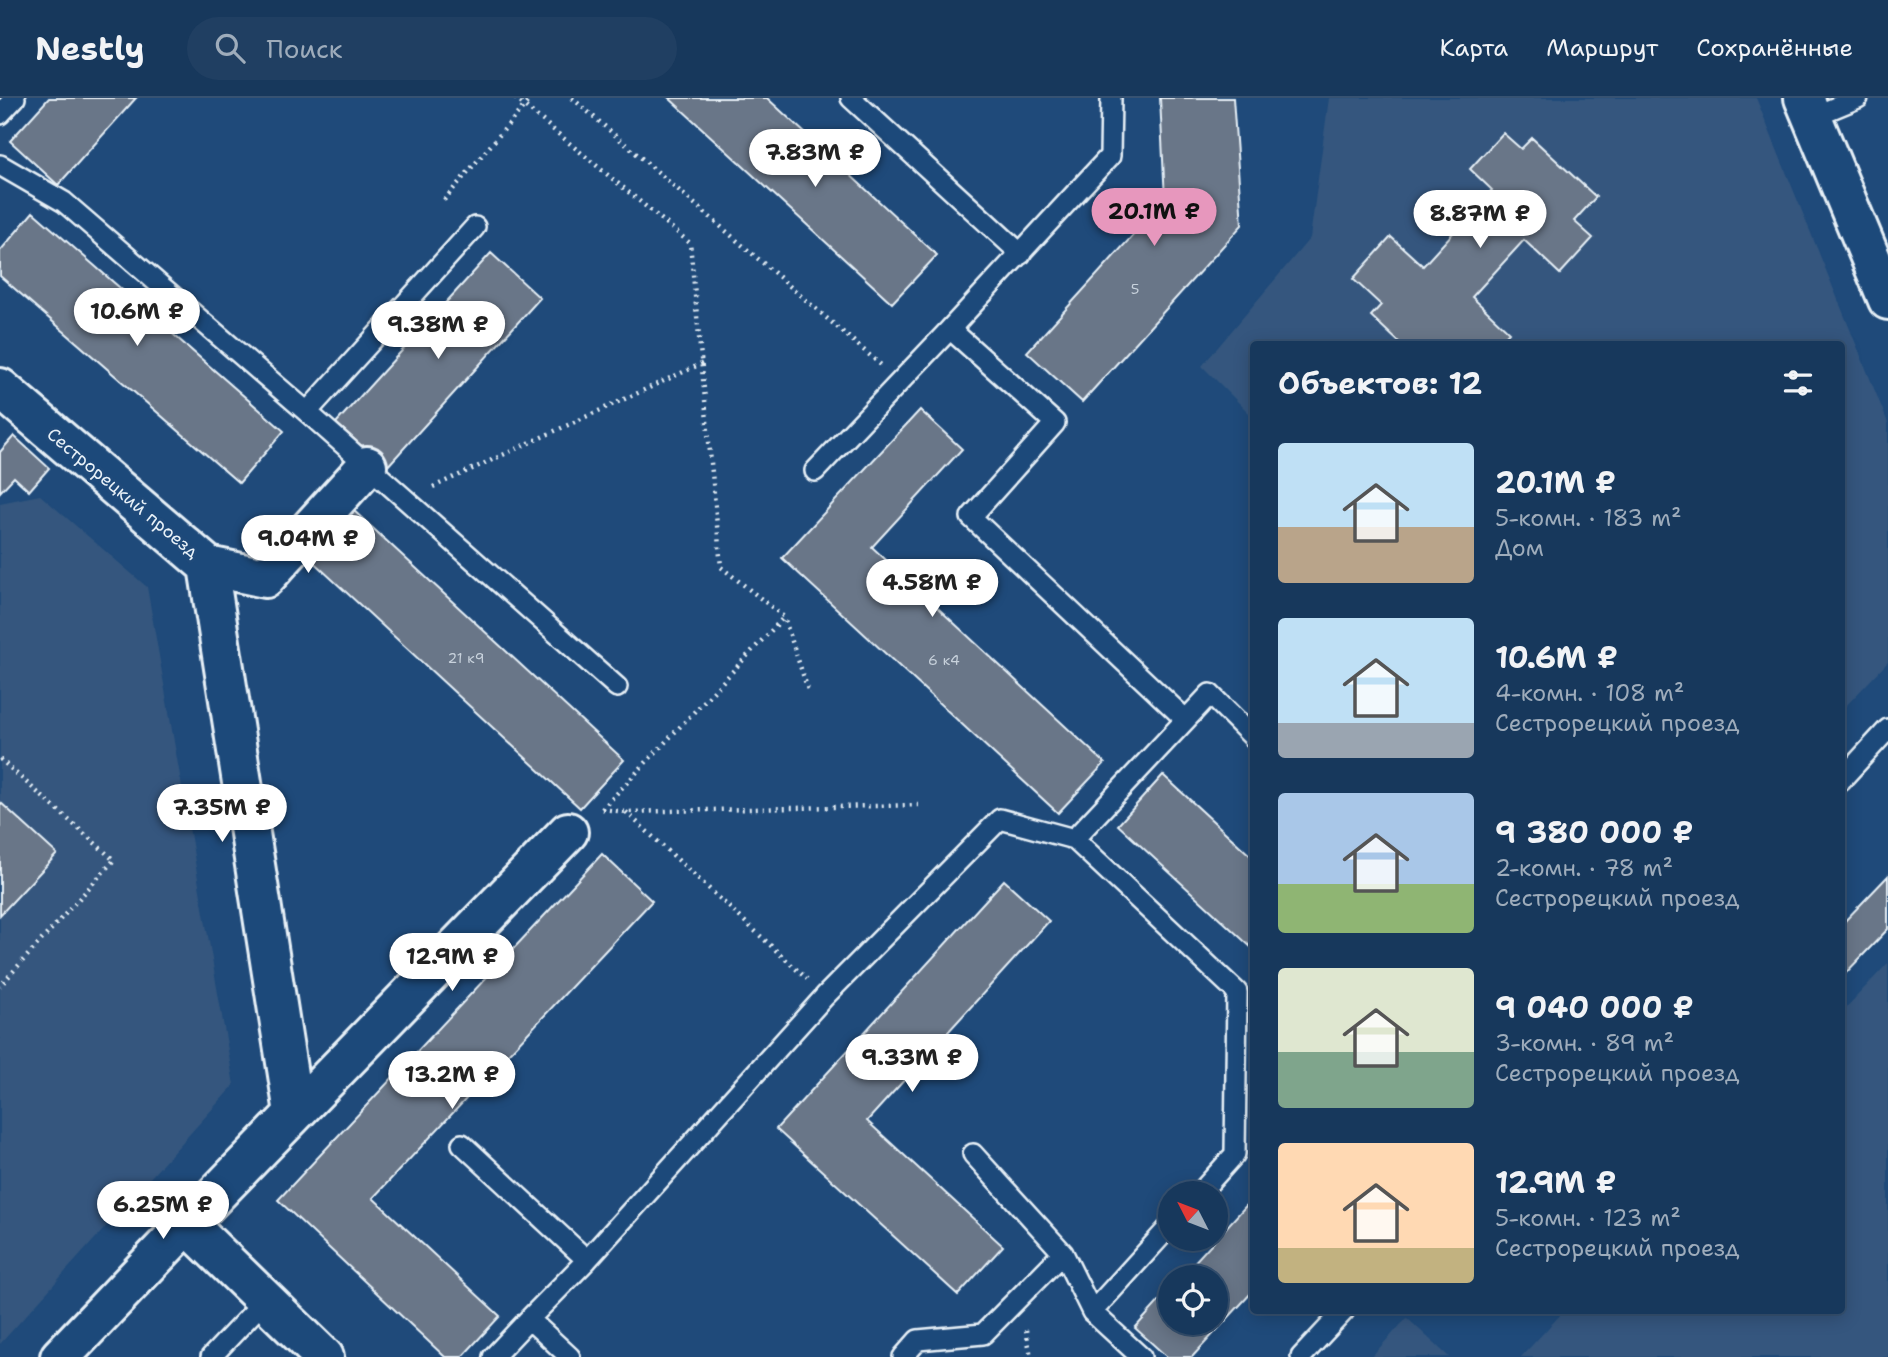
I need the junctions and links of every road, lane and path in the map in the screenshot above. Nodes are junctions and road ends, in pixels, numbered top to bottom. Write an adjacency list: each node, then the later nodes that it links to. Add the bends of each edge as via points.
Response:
1 (15, 98): 10 (lane)
2 (515, 98): 8 (path)
3 (531, 98): 8 (path)
4 (572, 98): 18 (path)
5 (851, 98): 14 (lane)
6 (1111, 98): 14 (lane, via 1110,156)
7 (1858, 98): 9 (lane)
8 (525, 106): 12 (path); 17 (path, via 690,243)
9 (1808, 108): 15 (street)
10 (0, 114)
11 (0, 165): 20 (lane, via 64,202)
12 (444, 200)
13 (475, 227): 20 (lane)
14 (1021, 254): 16 (lane)
15 (1888, 300)
16 (950, 329): 18 (lane); 28 (lane, via 1055,423 971,517)
17 (703, 363): 23 (path); 25 (path, via 721,567)
18 (900, 382): 22 (lane)
19 (0, 388): 24 (street, Сестрорецкий проезд)
20 (307, 412): 21 (lane)
21 (367, 466): 23 (lane); 24 (street, via 265,578)
22 (815, 471)
23 (404, 500): 26 (lane)
24 (208, 566): 40 (street, Сестрорецкий проезд)
25 (784, 617): 27 (path); 34 (path)
26 (617, 687)
27 (808, 690)
28 (1185, 719): 30 (lane, via 1210,694); 37 (lane)
29 (1888, 729): 32 (lane)
30 (1250, 734)
31 (0, 759): 38 (path, via 114,860)
32 (1845, 776)
33 (918, 805): 35 (path)
34 (602, 809): 35 (path); 36 (path)
35 (626, 812): 39 (path)
36 (568, 832): 40 (street)
37 (1074, 838): 39 (lane, via 1000,819); 43 (lane, via 1237,992 1235,1154)
38 (0, 986)
39 (825, 996): 47 (lane)
40 (294, 1113): 44 (street)
41 (461, 1144): 47 (lane)
42 (973, 1154): 46 (lane)
43 (1211, 1181)
44 (187, 1224): 48 (street); 52 (street)
45 (1158, 1239): 49 (lane)
46 (1063, 1253): 49 (lane); 57 (lane, via 983,1334 918,1340)
47 (587, 1260): 51 (lane)
48 (265, 1300): 53 (lane); 54 (street)
49 (1092, 1312): 58 (lane)
50 (1341, 1314): 59 (lane)
51 (528, 1319): 55 (lane); 56 (lane)
52 (60, 1357)
53 (211, 1357)
54 (324, 1357)
55 (493, 1357)
56 (569, 1357)
57 (903, 1357)
58 (1141, 1357)
59 (1301, 1357)

